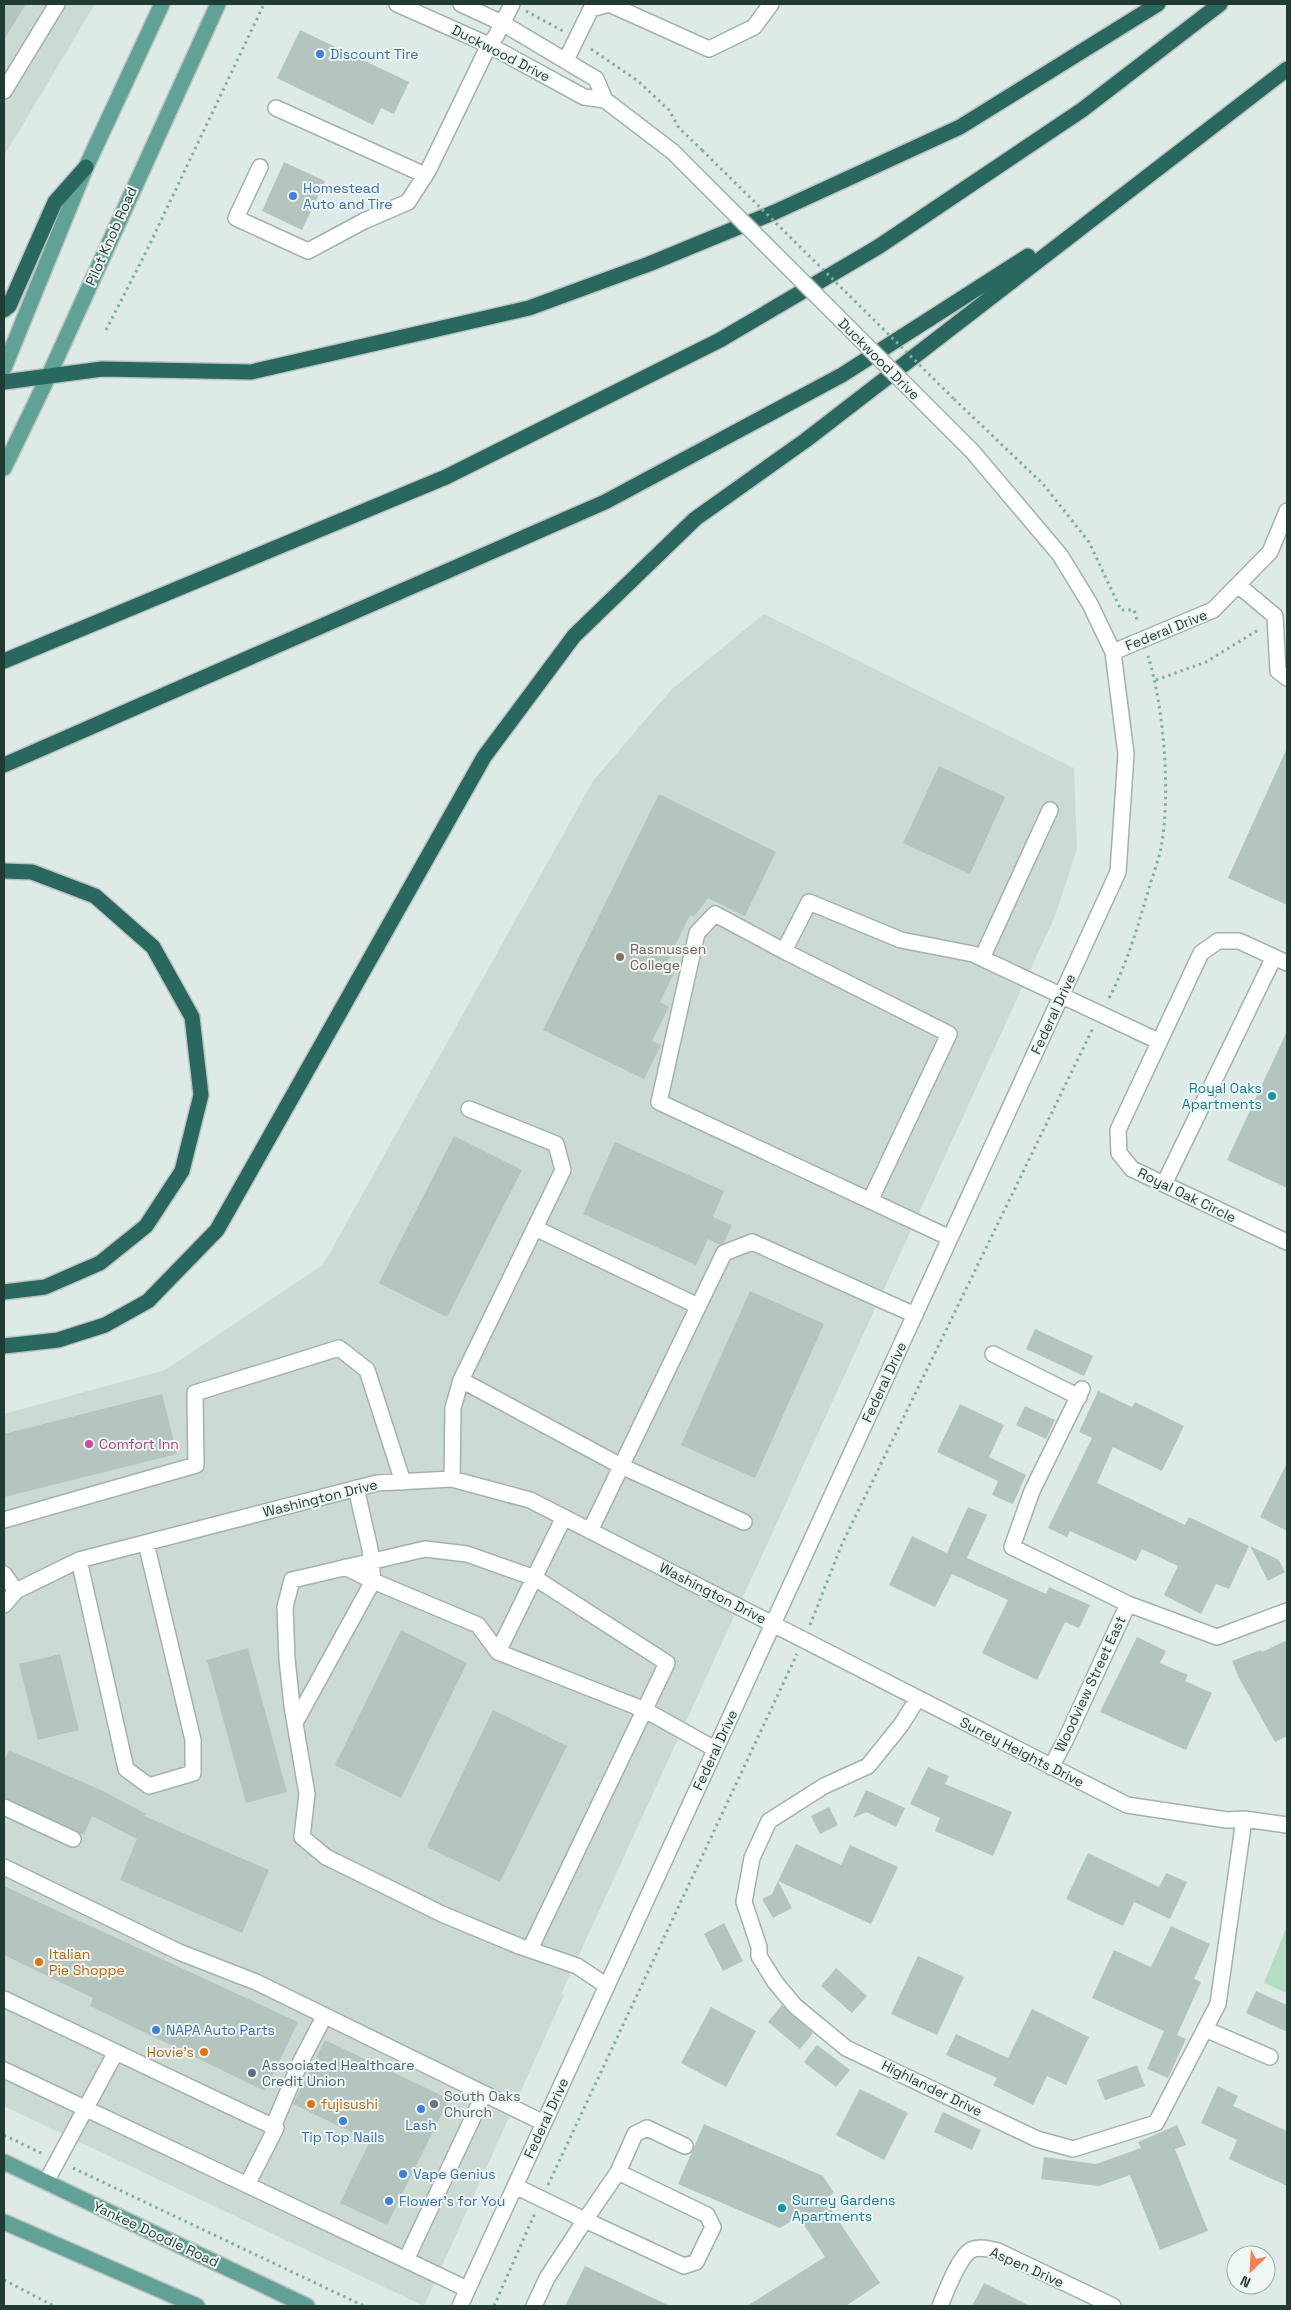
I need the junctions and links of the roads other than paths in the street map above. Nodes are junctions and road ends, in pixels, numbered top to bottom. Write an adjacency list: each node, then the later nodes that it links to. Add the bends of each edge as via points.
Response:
1 (57, 4): 14 (street)
2 (162, 4): 17 (main road)
3 (218, 4): 23 (main road, Pilot Knob Road)
4 (397, 4): 11 (street, Duckwood Drive)
5 (461, 4): 11 (street, Duckwood Drive)
6 (512, 4): 11 (street)
7 (771, 4): 10 (street, via 754,27 709,49 609,4)
8 (1158, 4): 23 (highway, via 960,127 712,238 529,308 251,372 102,369)
9 (1220, 4): 29 (highway, via 1082,110 886,242 720,340 446,477)
10 (592, 6): 12 (street)
11 (496, 35): 12 (street, Duckwood Drive); 15 (street, Duckwood Drive, via 584,97); 19 (street)
12 (566, 60): 15 (street, Duckwood Drive, via 596,79)
13 (1287, 69): 20 (highway)
14 (4, 91)
15 (605, 100): 28 (street, Duckwood Drive, bridge, via 673,152 972,451 1060,555 1090,604)
16 (276, 108): 19 (street)
17 (86, 167): 21 (highway, via 55,202 9,306); 22 (main road)
18 (260, 168): 19 (street, via 236,218 308,251 408,202)
19 (425, 175)
20 (1108, 206): 31 (highway, via 842,375 605,502); 48 (highway, via 806,440 695,519 574,636 484,757 217,1230 148,1301 106,1325 58,1340)
21 (4, 310)
22 (4, 368)
23 (49, 375): 24 (highway); 25 (main road, Pilot Knob Road)
24 (4, 382)
25 (4, 468)
26 (1287, 511): 27 (street, Federal Drive, via 1270,552)
27 (1238, 585): 28 (street, Federal Drive, via 1213,610); 30 (street, via 1275,616 1278,671)
28 (1113, 652): 37 (street, Federal Drive, via 1126,754 1118,872)
29 (4, 660)
30 (1287, 678)
31 (4, 765)
32 (1050, 810): 35 (street)
33 (4, 871): 45 (highway, via 32,872 95,896 153,947 192,1017 201,1095 182,1171 146,1226 100,1263 45,1287)
34 (784, 951): 35 (street, via 809,902 901,940); 41 (street, via 949,1034); 41 (street, via 715,914 697,933 659,1102)
35 (982, 958): 37 (street)
36 (1280, 960): 38 (street, Royal Oak Circle, via 1239,941 1218,941 1201,953); 40 (street)
37 (1061, 996): 38 (street); 43 (street, Federal Drive)
38 (1158, 1041): 40 (street, Royal Oak Circle, via 1118,1130 1119,1153 1132,1169)
39 (468, 1109): 42 (street, via 556,1144 563,1170)
40 (1164, 1184): 44 (street, Royal Oak Circle)
41 (870, 1201): 43 (street)
42 (535, 1228): 46 (street); 50 (street)
43 (950, 1238): 47 (street, Federal Drive)
44 (1287, 1242)
45 (4, 1292)
46 (698, 1306): 47 (street, via 724,1253 752,1242); 51 (street)
47 (915, 1315): 70 (street, Federal Drive)
48 (4, 1346)
49 (993, 1354): 67 (street, Woodview Street East, via 1080,1393 1032,1491 1012,1547)
50 (462, 1380): 51 (street); 52 (street, via 452,1408)
51 (621, 1466): 57 (street); 58 (street)
52 (452, 1479): 53 (street, Washington Drive); 55 (street, Washington Drive, via 530,1500)
53 (403, 1482): 54 (street, Washington Drive); 56 (street, via 367,1370 339,1348 195,1393 196,1465)
54 (356, 1488): 59 (street, Washington Drive); 61 (street)
55 (564, 1518): 58 (street, Washington Drive); 64 (street)
56 (4, 1520)
57 (744, 1522)
58 (590, 1530): 70 (street, Washington Drive)
59 (146, 1543): 60 (street, Washington Drive); 60 (street, via 193,1740 193,1773 149,1786 126,1769)
60 (80, 1560): 66 (street, Washington Drive)
61 (371, 1560): 62 (street); 64 (street, via 425,1548 467,1554); 65 (street)
62 (345, 1567): 65 (street); 74 (street, via 292,1580 285,1607 287,1660)
63 (4, 1574): 66 (street)
64 (535, 1578): 71 (street); 73 (street, via 667,1663)
65 (373, 1581): 71 (street, via 478,1624); 74 (street)
66 (16, 1591): 68 (street, Washington Drive)
67 (1128, 1604): 69 (street, via 1218,1637); 76 (street, Woodview Street East)
68 (4, 1605)
69 (1287, 1611)
70 (773, 1624): 72 (street, Surrey Heights Drive); 75 (street, Federal Drive)
71 (498, 1652): 73 (street)
72 (918, 1698): 76 (street, Surrey Heights Drive); 86 (street, Highlander Drive, via 901,1726 868,1766 824,1786 769,1821 752,1858 744,1902 760,1956 775,1982 796,2006 846,2048 1037,2139 1074,2149 1156,2123)
73 (645, 1710): 75 (street); 82 (street)
74 (295, 1723): 82 (street, via 307,1794 302,1837 326,1857 442,1914)
75 (715, 1749): 83 (street, Federal Drive)
76 (1051, 1767): 78 (street, Surrey Heights Drive, via 1127,1805 1227,1820)
77 (4, 1807): 80 (street)
78 (1244, 1819): 79 (street, Surrey Heights Drive); 86 (street, Highlander Drive, via 1218,2004)
79 (1287, 1826)
80 (72, 1839)
81 (4, 1867): 85 (street, via 179,1952 256,1982)
82 (530, 1950): 83 (street, via 577,1966)
83 (607, 1986): 92 (street, Federal Drive)
84 (4, 1999): 87 (street)
85 (324, 2017): 90 (street); 93 (street)
86 (1206, 2029): 88 (street)
87 (116, 2052): 91 (street); 93 (street)
88 (1270, 2057)
89 (4, 2070): 91 (street)
90 (484, 2094): 92 (street); 102 (street)
91 (84, 2108): 97 (street); 98 (street)
92 (544, 2123): 99 (street, Federal Drive)
93 (273, 2127): 98 (street, via 276,2128)
94 (685, 2146): 96 (street, via 647,2128 635,2134)
95 (4, 2162): 97 (main road, Yankee Doodle Road)
96 (618, 2172): 100 (street); 100 (street, via 707,2215 713,2227 696,2262 684,2266)
97 (46, 2182): 105 (main road, Yankee Doodle Road)
98 (247, 2185): 102 (street)
99 (515, 2186): 100 (street); 103 (street, Federal Drive)
100 (585, 2220): 107 (street, via 547,2278)
101 (4, 2222): 104 (main road)
102 (406, 2260): 103 (street)
103 (467, 2289): 106 (street, Federal Drive)
104 (197, 2306)
105 (308, 2306)
106 (460, 2306)
107 (534, 2306)
108 (940, 2306): 109 (street, Aspen Drive, via 961,2261 971,2250 983,2248 998,2251)
109 (1114, 2306)

